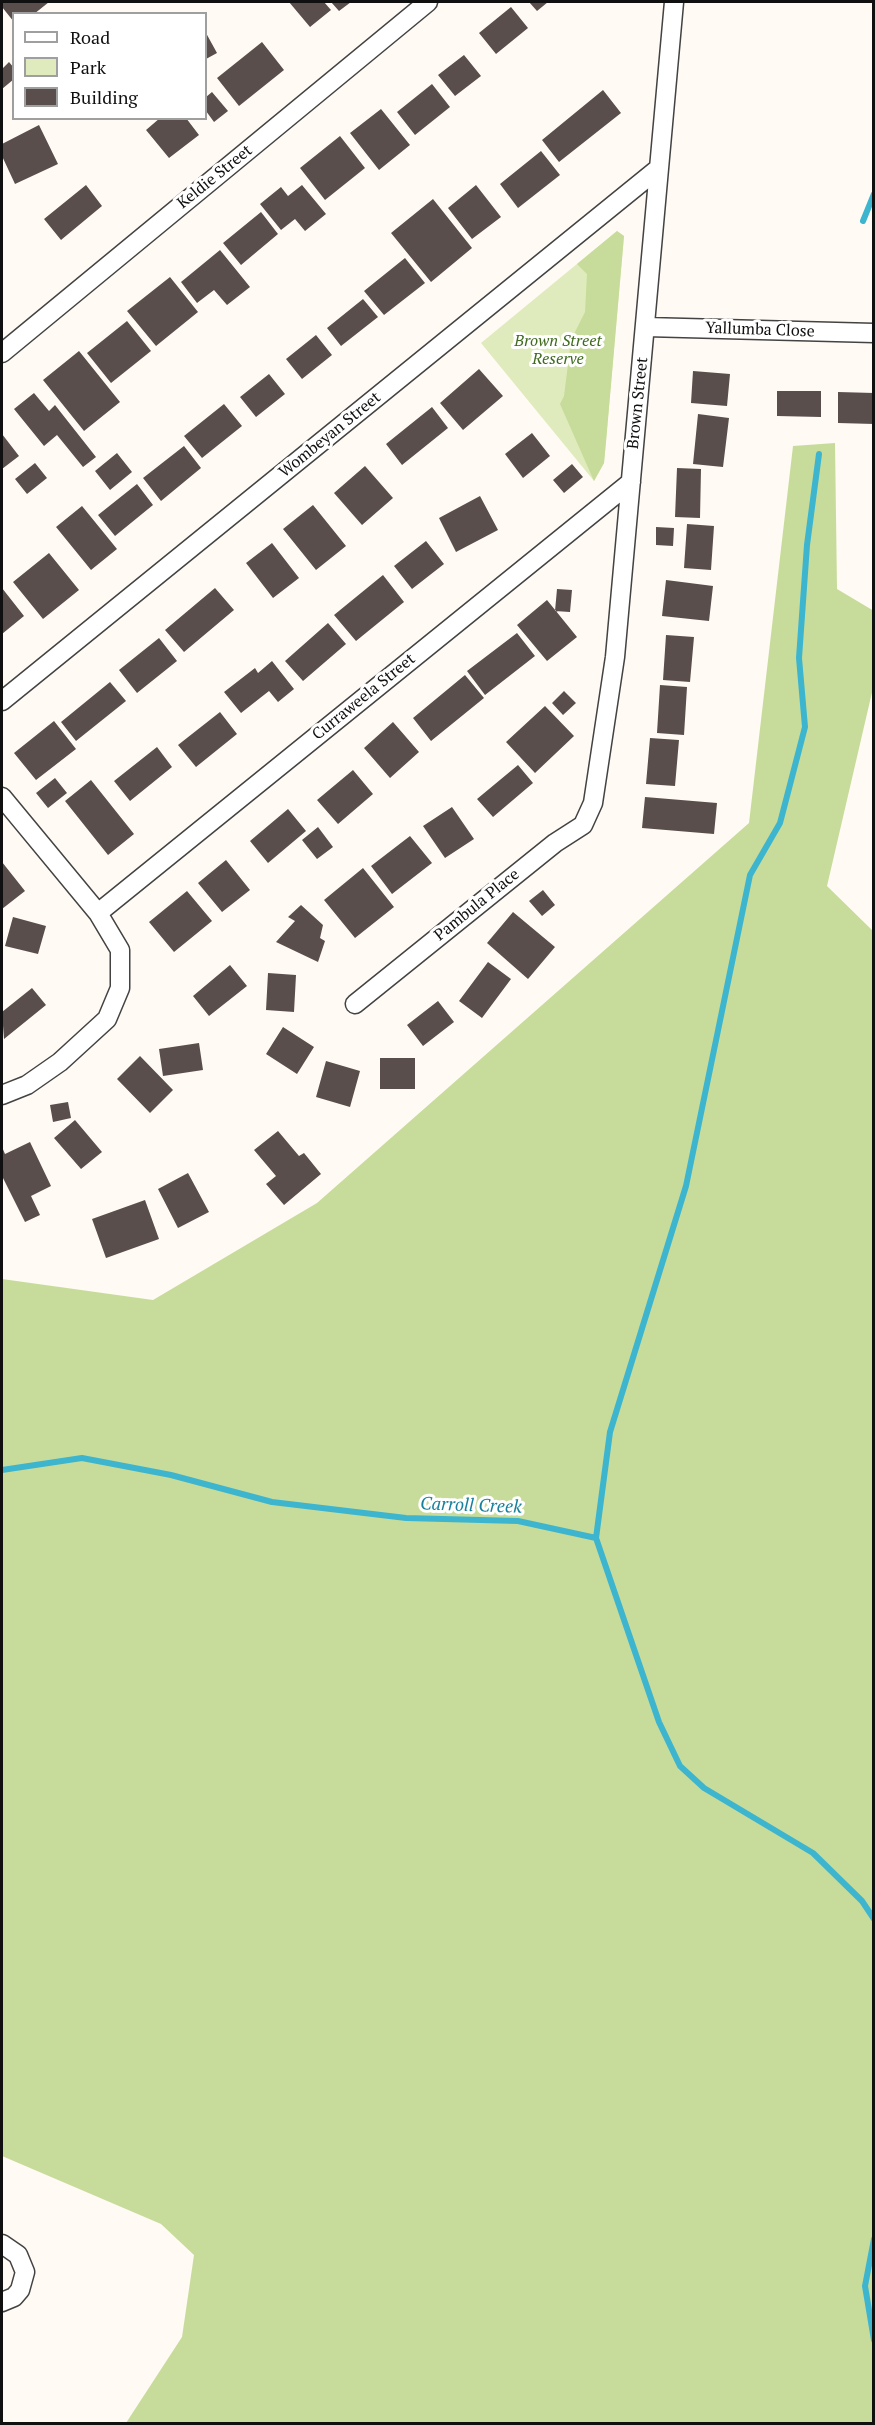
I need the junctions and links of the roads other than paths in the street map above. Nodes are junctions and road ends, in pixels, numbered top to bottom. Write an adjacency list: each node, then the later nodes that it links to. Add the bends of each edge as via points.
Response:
1 (428, 2): 6 (street, Keldie Street)
2 (674, 2): 3 (street, Brown Street)
3 (659, 168): 4 (street, Brown Street); 8 (street, Wombeyan Street)
4 (646, 327): 5 (street, Yallumba Close); 7 (street, Brown Street)
5 (873, 333)
6 (2, 353)
7 (631, 482): 10 (street, Brown Street, via 615,657); 11 (street, Curraweela Street)
8 (2, 701)
9 (2, 797): 11 (street)
10 (593, 802): 12 (street, Pambula Place, via 583,825 555,843)
11 (98, 913): 13 (street, via 120,950 120,988 107,1019 27,1086)
12 (355, 1004)
13 (2, 1095)
14 (2, 2244): 15 (street, via 18,2255 25,2272 20,2290)
15 (2, 2302)

